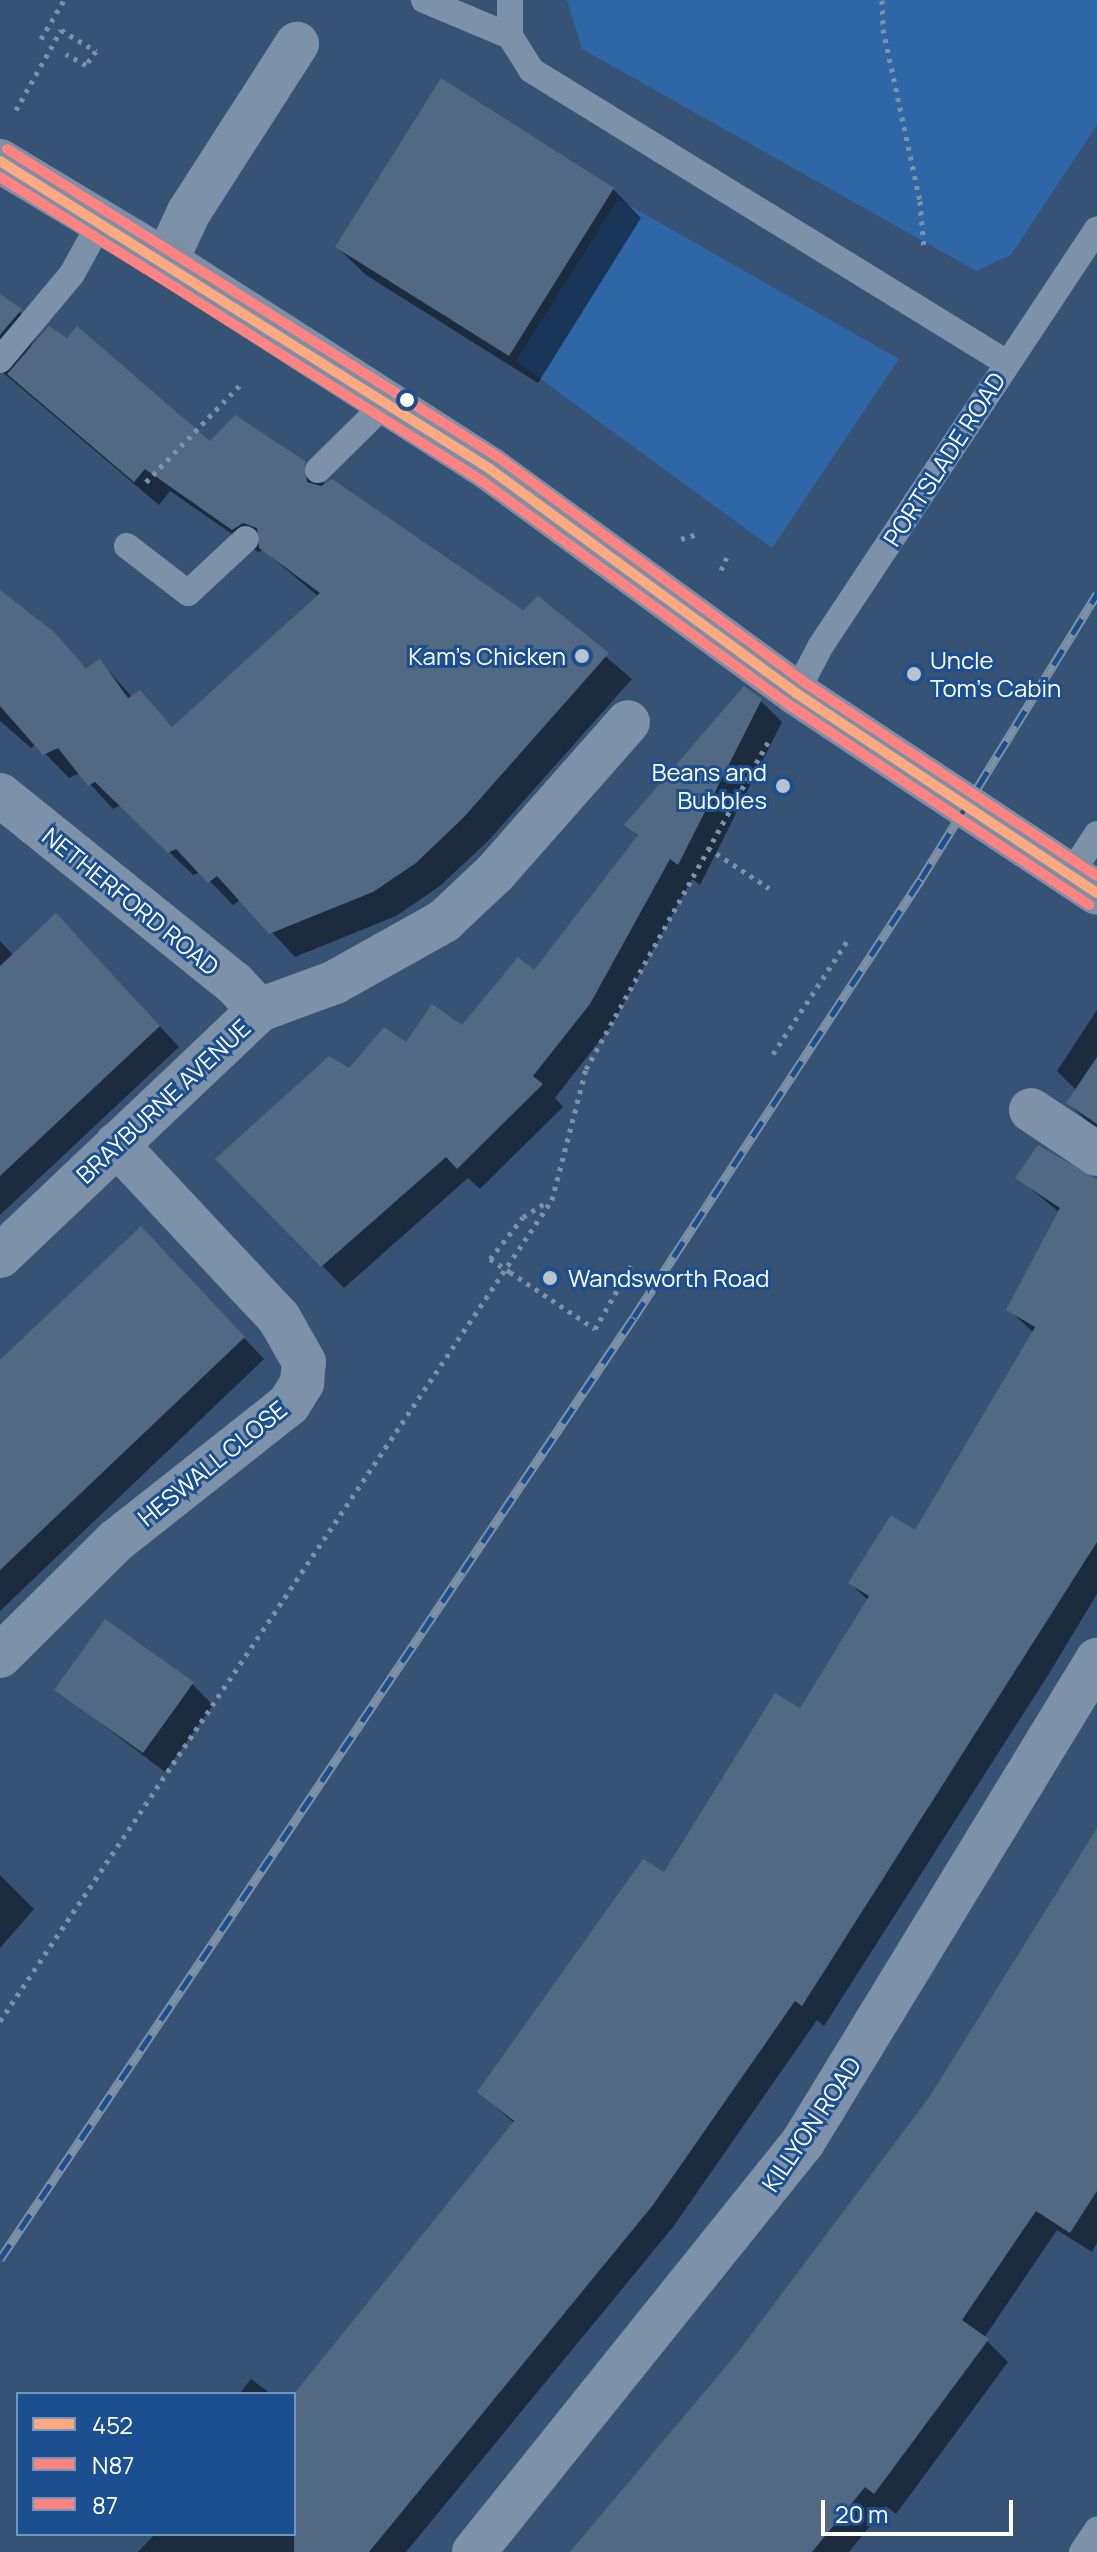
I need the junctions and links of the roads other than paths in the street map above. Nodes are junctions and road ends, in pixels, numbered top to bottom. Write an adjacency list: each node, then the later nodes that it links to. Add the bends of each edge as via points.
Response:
1 (424, 0): 3 (lane)
2 (510, 0): 3 (lane)
3 (510, 36): 10 (lane, via 531,70)
4 (297, 44): 8 (street, via 189,212)
5 (4, 143): 6 (main road)
6 (101, 221): 8 (main road); 9 (lane, via 72,274)
7 (1097, 229): 10 (lane, PORTSLADE ROAD)
8 (166, 261): 11 (main road)
9 (0, 360)
10 (1007, 363): 15 (lane, PORTSLADE ROAD, via 820,647)
11 (385, 404): 12 (lane); 15 (main road, via 490,469)
12 (318, 470)
13 (246, 539): 14 (lane, via 188,593)
14 (127, 546)
15 (796, 693): 19 (main road)
16 (628, 722): 20 (street, BRAYBURNE AVENUE, via 495,873 444,921 335,982)
17 (0, 795): 20 (street, NETHERFORD ROAD, via 234,983)
18 (1097, 834): 19 (lane)
19 (1084, 884)
20 (259, 1010): 22 (street, BRAYBURNE AVENUE)
21 (1031, 1110): 23 (street)
22 (116, 1144): 24 (street, BRAYBURNE AVENUE); 25 (street, HESWALL CLOSE, via 279,1318 304,1362 302,1383 289,1404 117,1540)
23 (1097, 1154)
24 (0, 1256)
25 (0, 1656)
26 (1097, 1660): 28 (street, KILLYON ROAD, via 803,2142 684,2297)
27 (1097, 2530): 29 (lane)
28 (474, 2552)
29 (1082, 2552)

